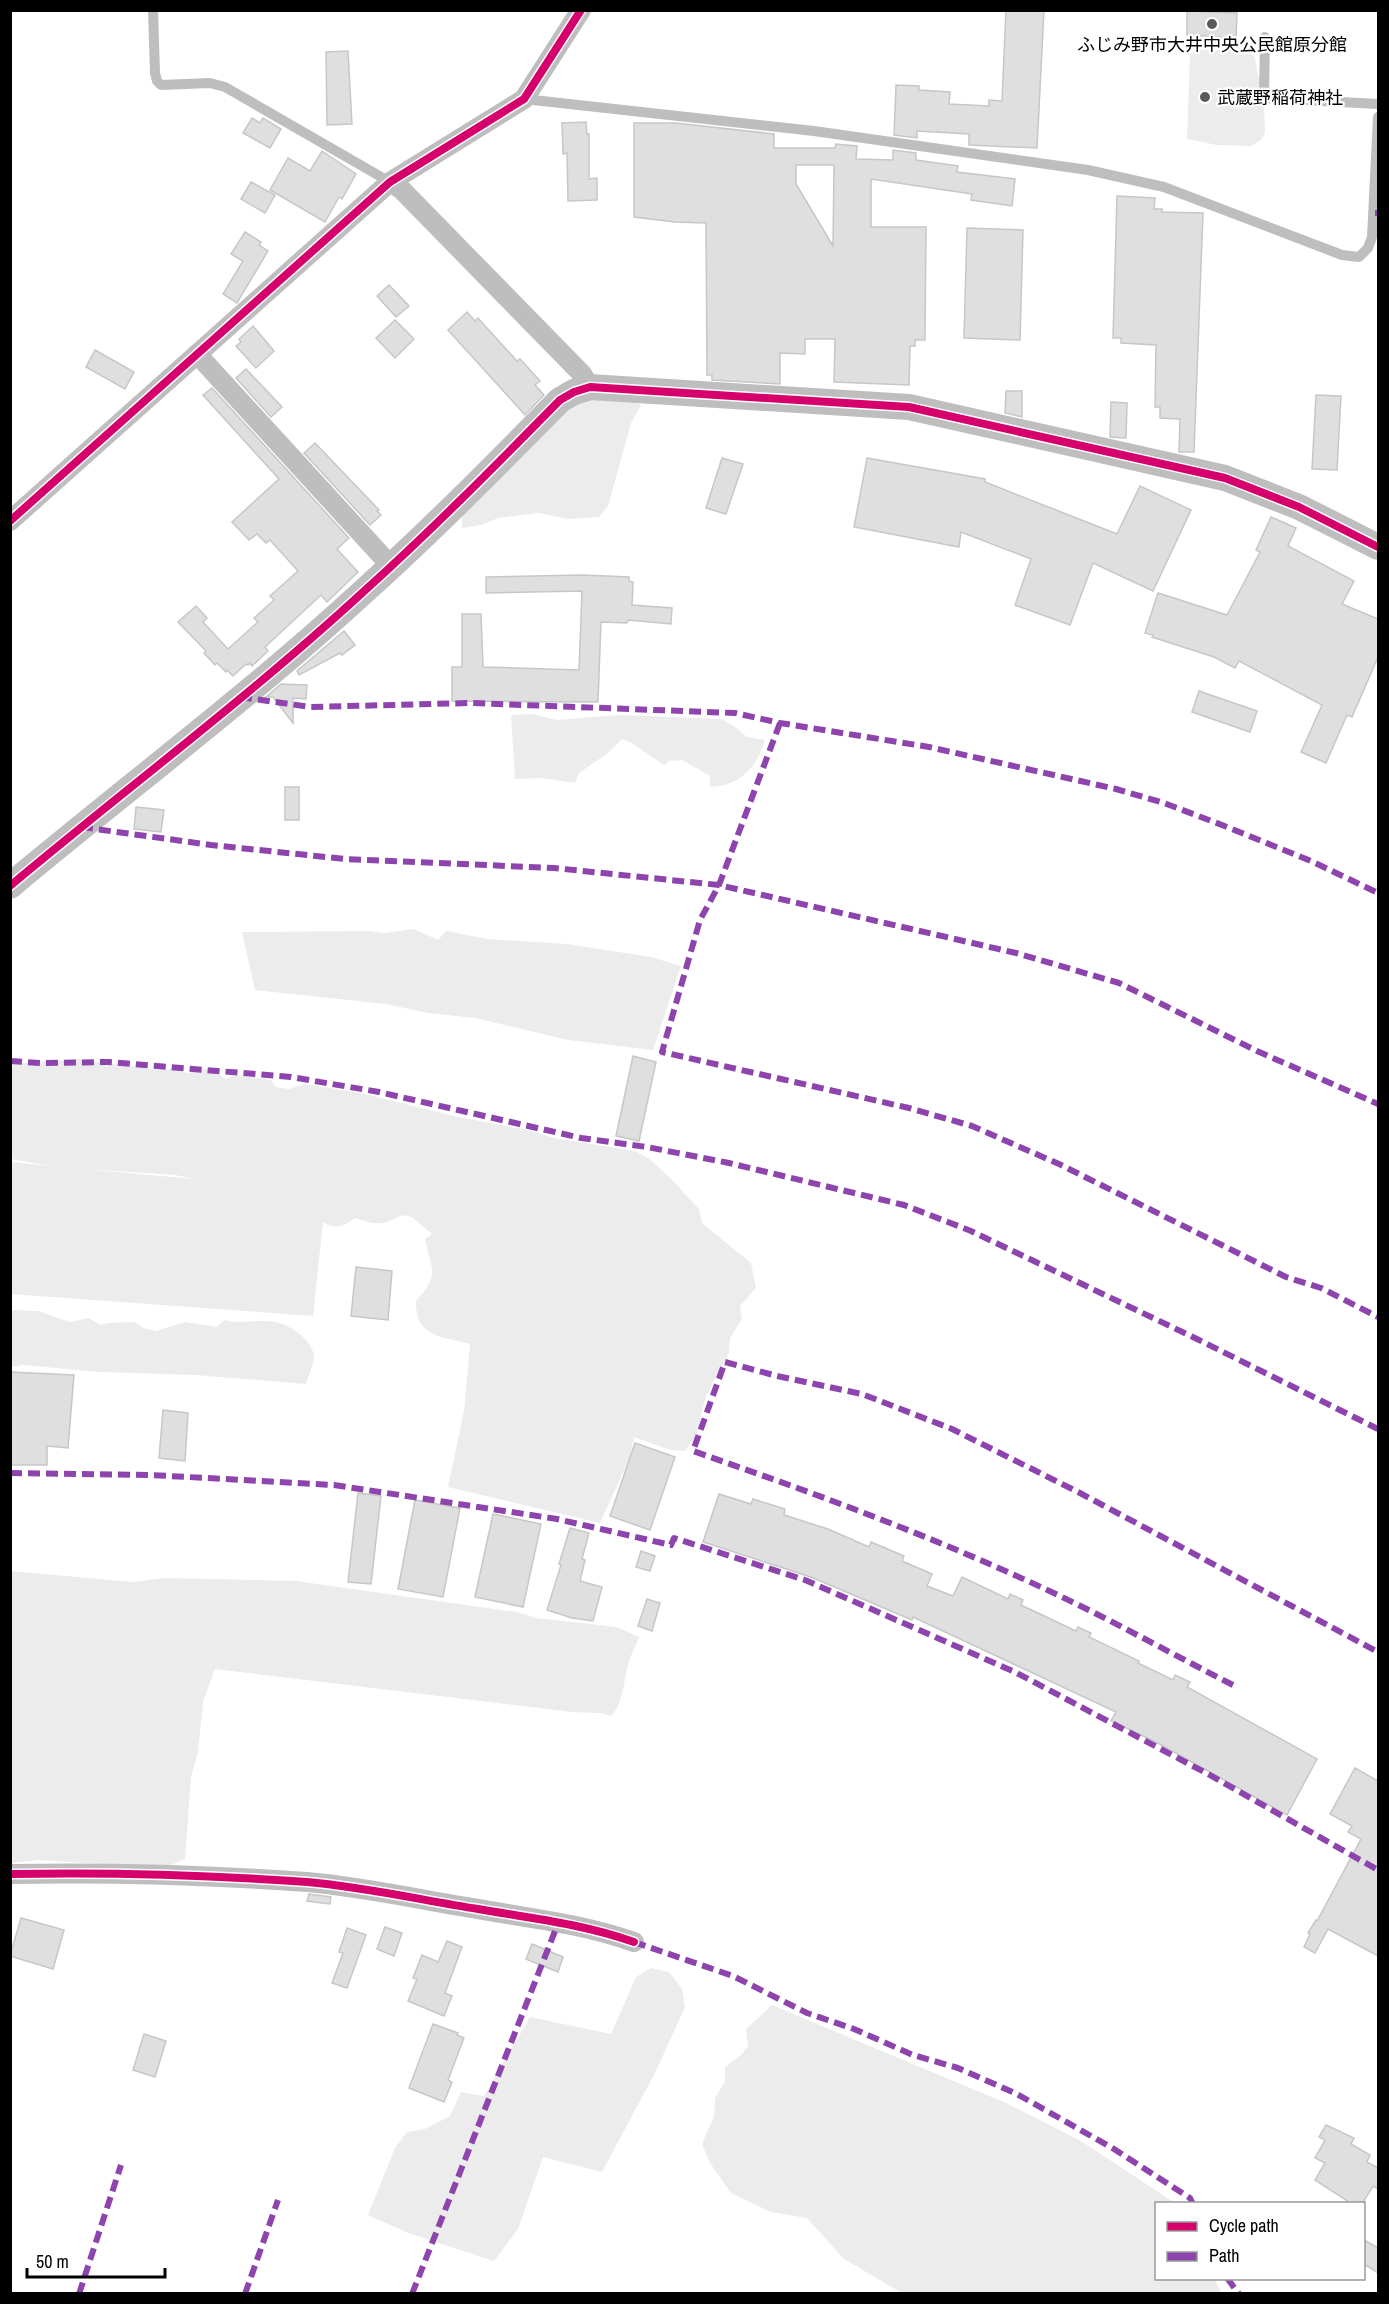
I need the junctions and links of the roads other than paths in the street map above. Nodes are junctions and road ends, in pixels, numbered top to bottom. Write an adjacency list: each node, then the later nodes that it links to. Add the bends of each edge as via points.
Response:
1 (153, 10): 7 (lane, via 155,73 161,85 210,83 225,87)
2 (581, 10): 4 (street)
3 (1265, 37): 5 (lane, via 1264,98)
4 (524, 99): 6 (lane, via 814,131 1088,170 1164,187 1342,255 1359,256 1372,237); 7 (street)
5 (1378, 104)
6 (1378, 117)
7 (390, 182): 8 (street); 9 (street, via 582,374)
8 (197, 354): 10 (street); 12 (street)
9 (590, 387): 11 (street, via 909,407 1225,478 1299,507); 12 (street, via 560,400)
10 (10, 521)
11 (1378, 547)
12 (391, 566): 13 (street, via 305,644)
13 (10, 885)
14 (10, 1874): 15 (street, via 308,1882 559,1922)
15 (634, 1942)

